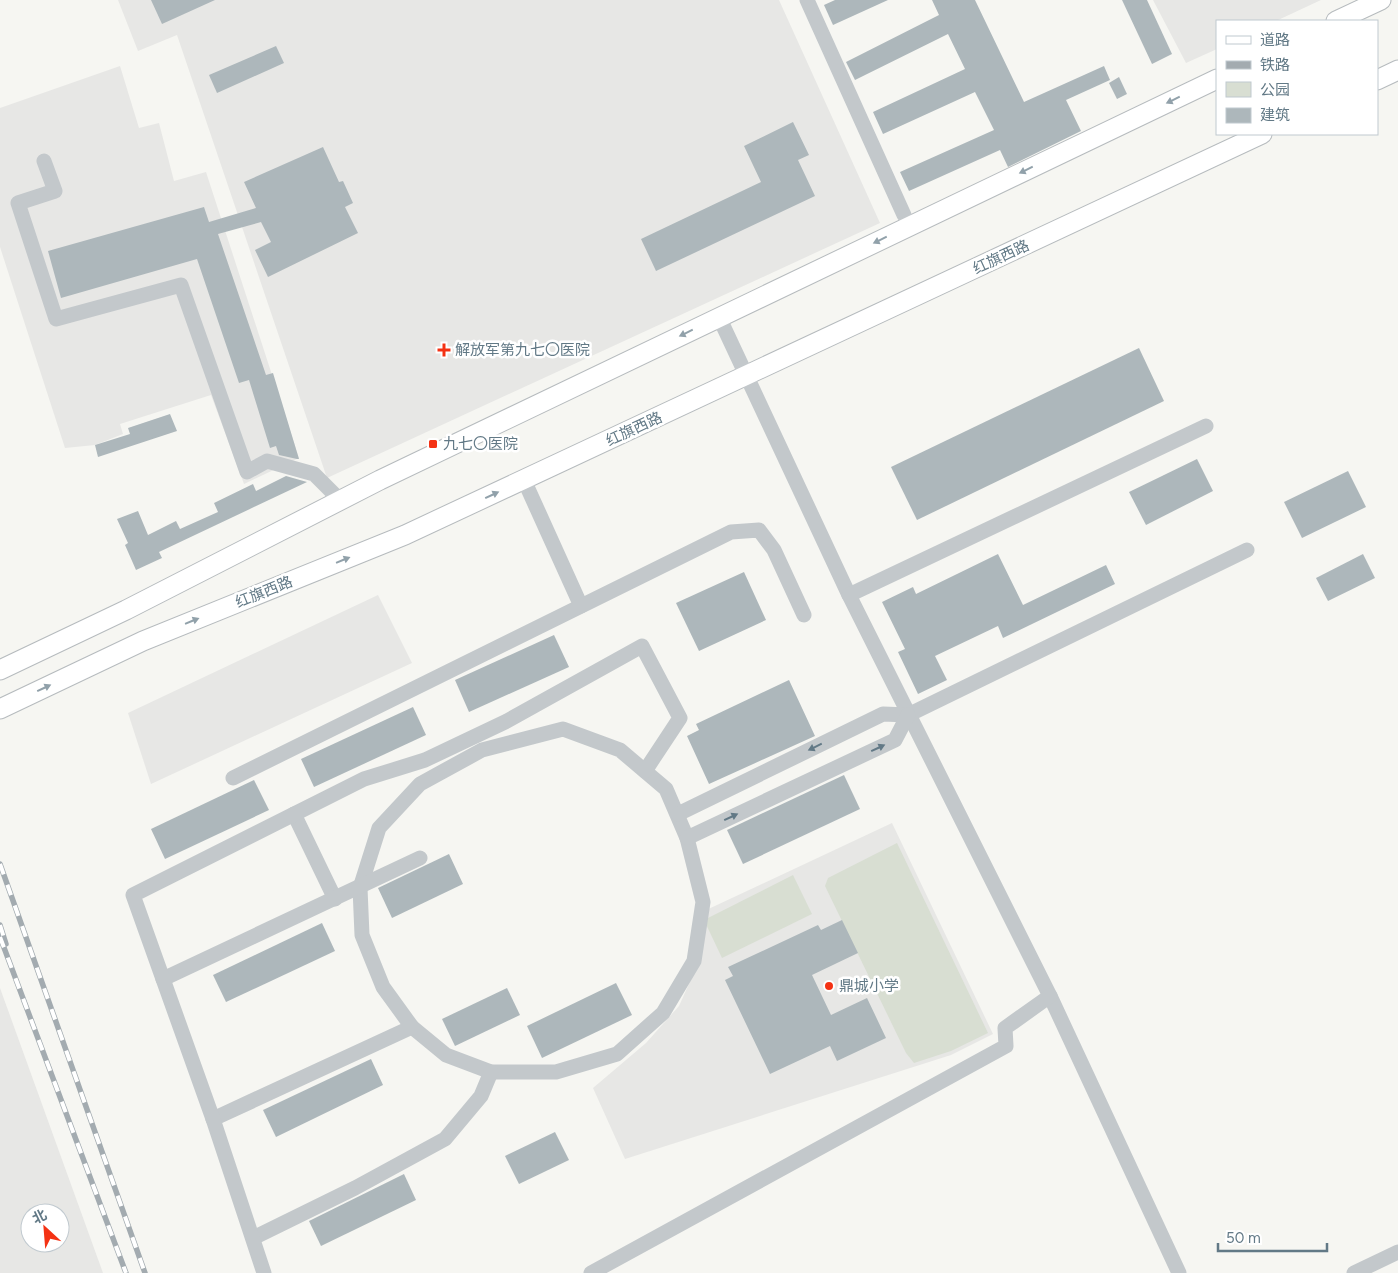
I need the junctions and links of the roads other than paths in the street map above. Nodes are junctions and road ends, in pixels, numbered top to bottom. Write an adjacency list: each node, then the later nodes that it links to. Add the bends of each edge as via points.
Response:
1 (806, 0): 9 (street)
2 (1381, 0): 3 (main road)
3 (1338, 20)
4 (1398, 70): 6 (main road)
5 (1216, 78): 10 (main road, one-way to 10)
6 (1378, 80)
7 (1260, 135): 11 (main road, 红旗西路)
8 (44, 161): 14 (street, via 54,191 18,203 56,319 181,285 247,472 267,461 314,474)
9 (904, 215)
10 (719, 317): 11 (street); 14 (main road, one-way to 14)
11 (748, 376): 13 (main road, 红旗西路); 16 (street)
12 (1206, 426): 16 (street)
13 (524, 480): 17 (street); 20 (main road, 红旗西路, one-way to 13, via 143,641 405,534)
14 (340, 500): 19 (main road, via 126,610)
15 (1247, 550): 21 (street)
16 (849, 595): 21 (street)
17 (581, 606): 18 (street, via 731,532 759,530 774,550); 25 (street)
18 (804, 615)
19 (0, 670)
20 (0, 709)
21 (908, 715): 27 (street, one-way to 27, via 884,714); 28 (street, one-way to 21, via 895,740); 33 (street)
22 (474, 736): 23 (street); 24 (street, via 642,646 680,718); 26 (street, via 425,760 364,779)
23 (482, 750): 24 (street, via 563,729 620,750); 30 (street, via 420,784 379,828)
24 (645, 771): 27 (street, via 666,789)
25 (233, 778)
26 (294, 814): 31 (street); 32 (street, via 133,895)
27 (678, 814): 28 (street)
28 (687, 838): 35 (street, via 702,902 694,961 663,1013 617,1054 556,1072)
29 (420, 858): 30 (street)
30 (360, 888): 31 (street); 34 (street, via 362,936 383,986)
31 (335, 899): 32 (street)
32 (163, 979): 36 (street)
33 (1050, 996): 40 (street, via 1005,1028 1006,1046); 41 (street)
34 (412, 1028): 35 (street, via 446,1054); 36 (street)
35 (491, 1072): 37 (street, via 481,1096 445,1139)
36 (214, 1119): 37 (street)
37 (253, 1238): 39 (street)
38 (1398, 1252): 42 (street)
39 (264, 1273)
40 (591, 1273)
41 (1179, 1273)
42 (1354, 1273)

